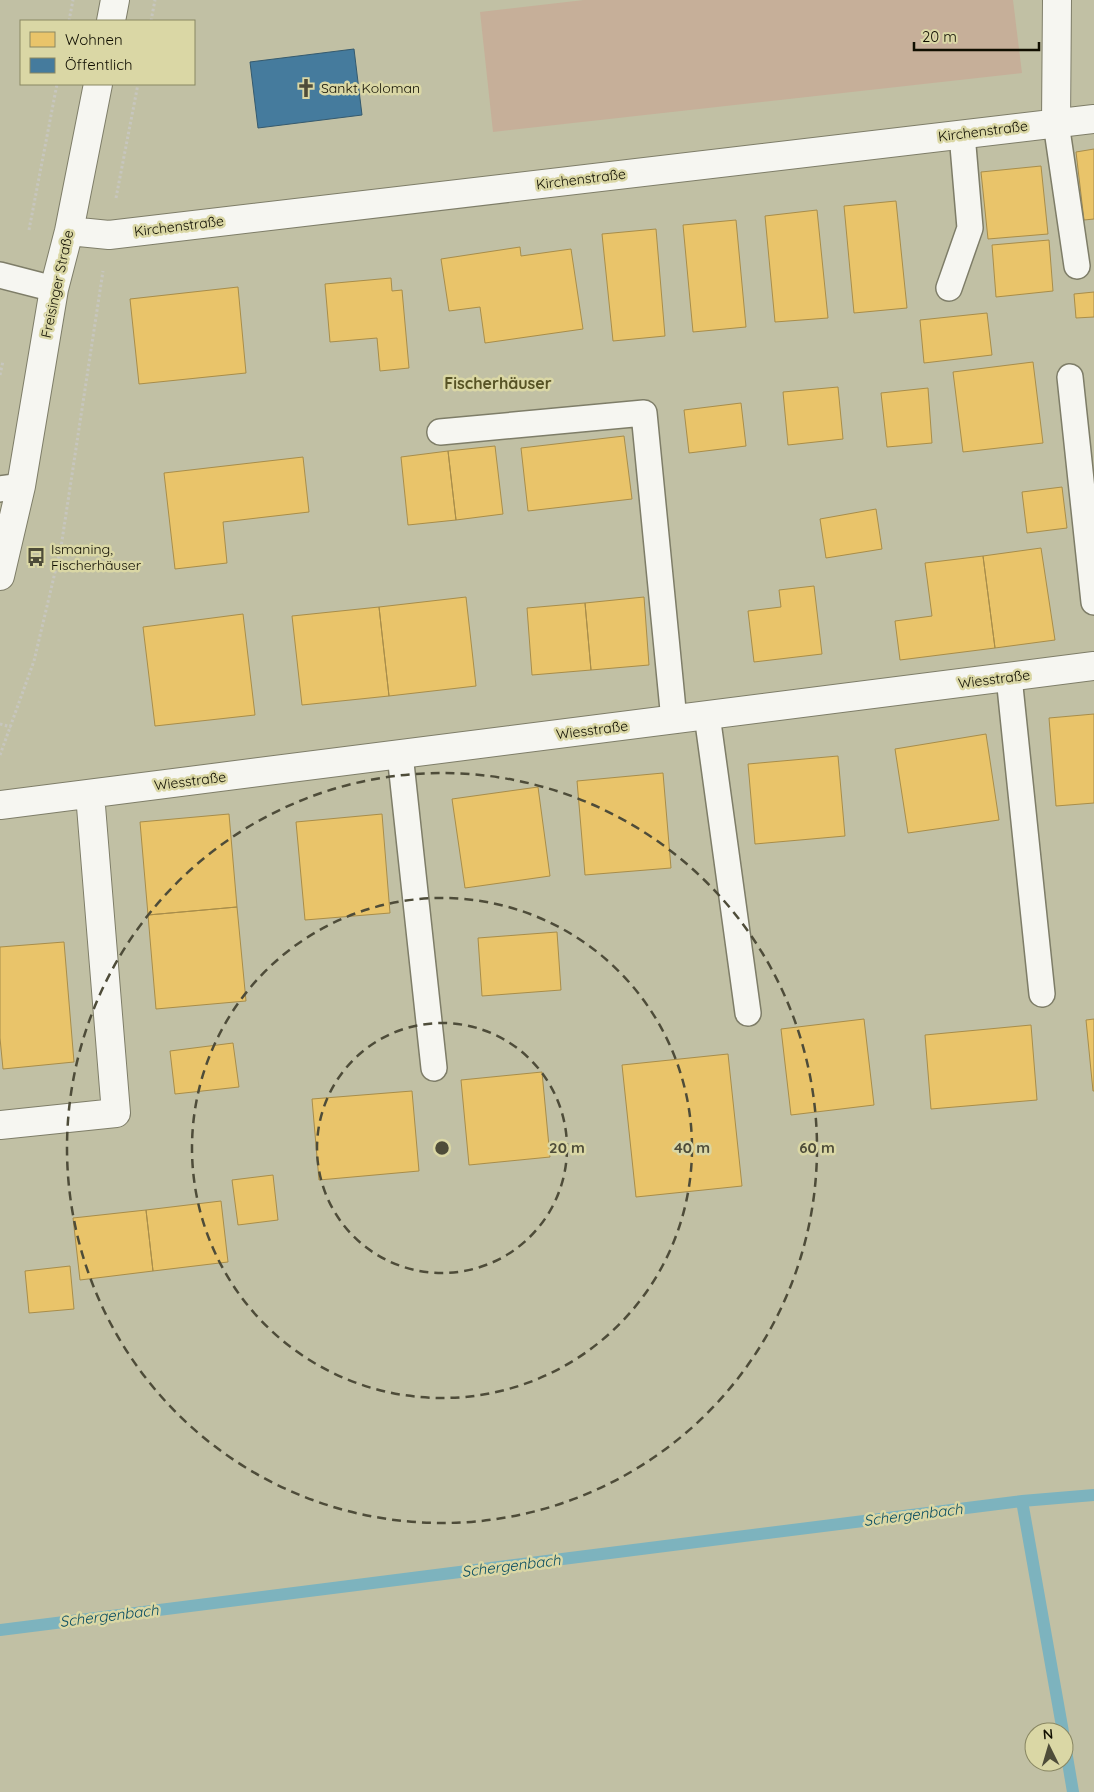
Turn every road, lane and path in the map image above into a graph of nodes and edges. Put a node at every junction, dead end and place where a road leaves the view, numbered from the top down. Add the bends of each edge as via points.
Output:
1 (73, 0) edge
2 (115, 0) edge
3 (155, 0) edge
4 (1057, 0) edge
5 (69, 20) edge
6 (110, 20) edge
7 (151, 20) edge
8 (58, 85) edge
9 (98, 85) edge
10 (138, 85) edge
11 (1094, 119) edge
12 (1056, 123) junction
13 (962, 134) junction
14 (69, 231) junction
15 (109, 235) junction
16 (1077, 266) dead end
17 (9, 278) edge
18 (949, 288) dead end
19 (54, 289) junction
20 (4, 356) dead end
21 (0, 375) edge
22 (1070, 377) dead end
23 (440, 432) dead end
24 (10, 487) edge
25 (0, 576) edge
26 (1094, 602) edge
27 (1094, 666) edge
28 (1009, 677) junction
29 (707, 715) junction
30 (674, 720) junction
31 (0, 724) edge
32 (11, 728) junction
33 (400, 754) junction
34 (0, 755) edge
35 (90, 794) junction
36 (0, 805) edge
37 (1042, 994) dead end
38 (748, 1013) dead end
39 (434, 1068) dead end
40 (0, 1125) edge

1 - 5 path
2 - 6 street
3 - 7 path
4 - 12 street
8 - 17 path
9 - 14 street, Freisinger Straße
10 - 15 path
11 - 12 street, Kirchenstraße
12 - 13 street, Kirchenstraße
12 - 16 lane
13 - 15 street, Kirchenstraße
13 - 18 lane via 970,228
14 - 15 street, Kirchenstraße
14 - 19 street, Freisinger Straße
15 - 32 path via 61,547 34,661
17 - 19 lane
19 - 24 street, Freisinger Straße
20 - 21 path
22 - 26 lane
23 - 30 lane via 644,413
24 - 25 street, Freisinger Straße
27 - 28 street, Wiesstraße
28 - 29 street, Wiesstraße
28 - 37 lane
29 - 30 street, Wiesstraße
29 - 38 lane
30 - 33 street, Wiesstraße
31 - 32 path
32 - 34 path
33 - 35 street, Wiesstraße
33 - 39 lane
35 - 36 street, Wiesstraße
35 - 40 street via 116,1113

